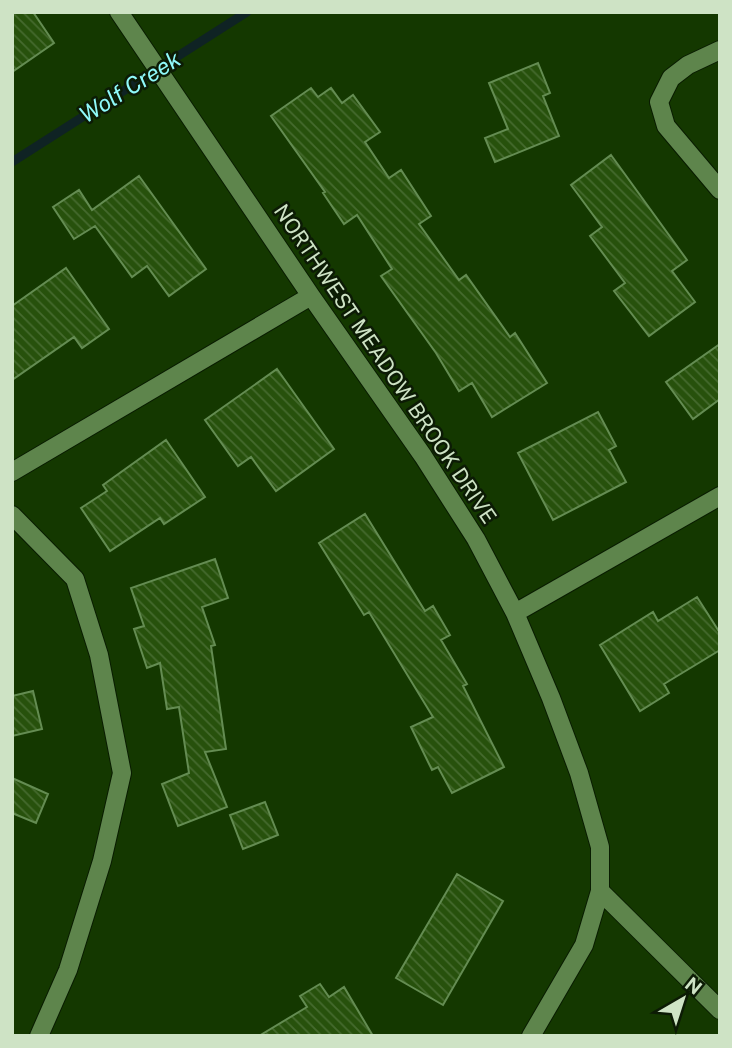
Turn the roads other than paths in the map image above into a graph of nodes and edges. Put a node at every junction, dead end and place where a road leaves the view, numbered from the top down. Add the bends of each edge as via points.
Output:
1 (119, 12) edge
2 (720, 51) edge
3 (720, 190) edge
4 (311, 296) junction
5 (12, 472) edge
6 (720, 496) edge
7 (12, 515) edge
8 (514, 613) junction
9 (600, 891) junction
10 (720, 1010) edge
11 (39, 1036) edge
12 (531, 1036) edge

1 - 4 street, NORTHWEST MEADOW BROOK DRIVE
2 - 3 street via 671,78 659,102 666,126
4 - 5 street
4 - 8 street, NORTHWEST MEADOW BROOK DRIVE via 476,539
6 - 8 street
7 - 11 street via 75,579 99,655 122,773 102,861 68,970
8 - 9 street, NORTHWEST MEADOW BROOK DRIVE via 579,773 600,847
9 - 10 street
9 - 12 street, NORTHWEST MEADOW BROOK DRIVE via 584,945

